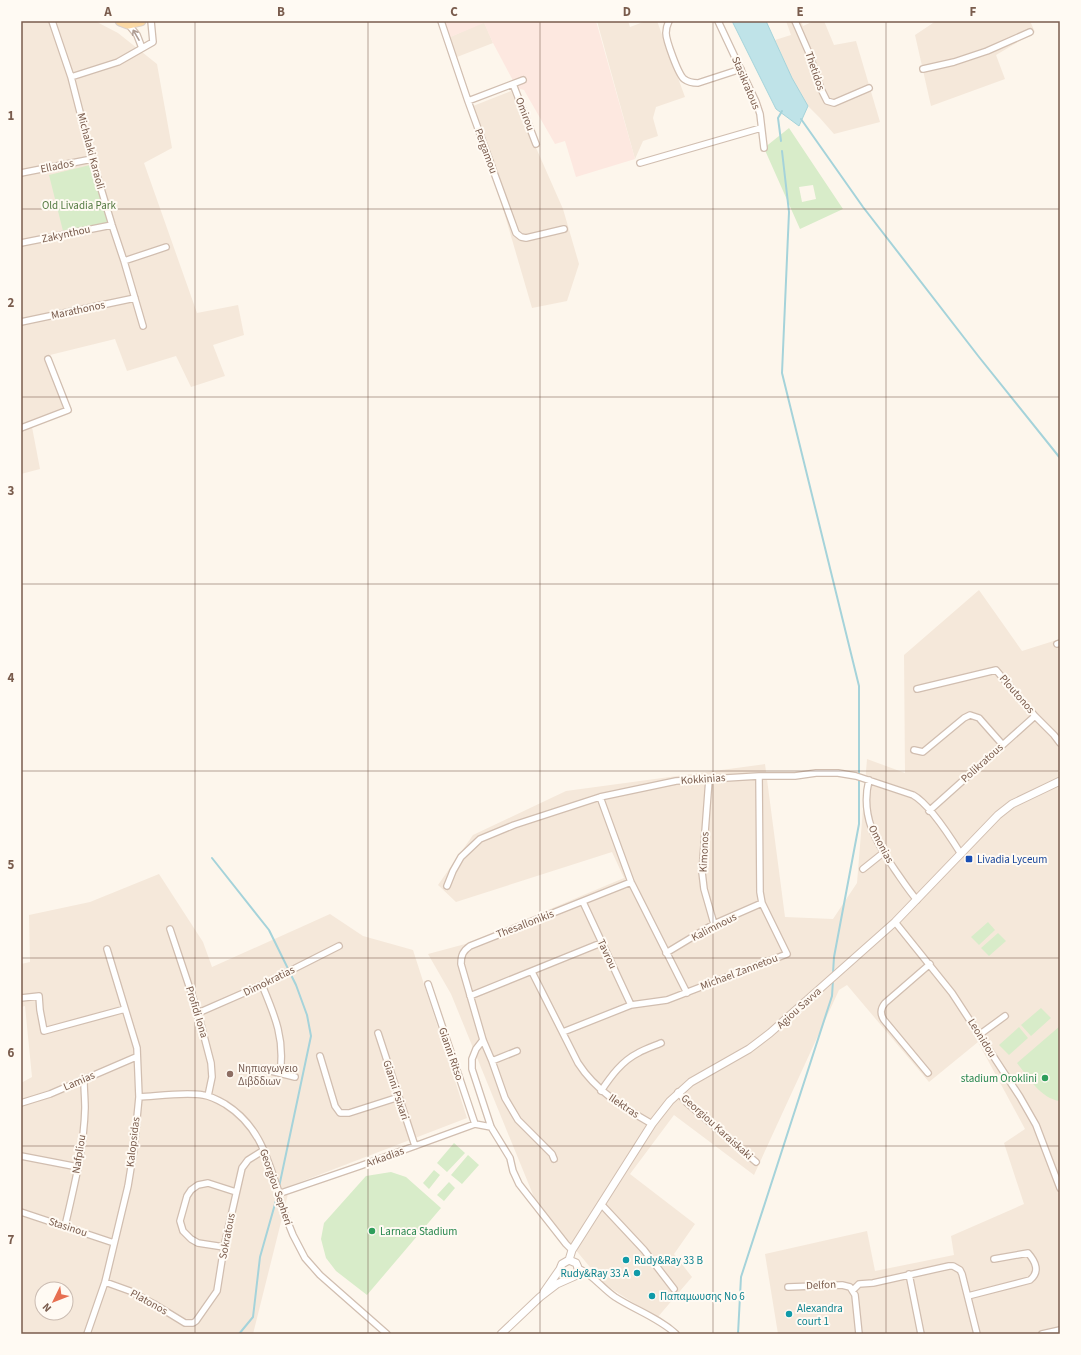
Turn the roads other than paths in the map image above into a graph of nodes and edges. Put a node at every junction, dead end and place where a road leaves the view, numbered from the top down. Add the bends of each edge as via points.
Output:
1 (52, 21) edge
2 (141, 21) edge
3 (151, 21) edge
4 (441, 21) edge
5 (669, 21) edge
6 (718, 21) edge
7 (795, 21) edge
8 (124, 22) edge
9 (1030, 32) dead end
10 (142, 48) junction
11 (741, 69) junction
12 (923, 69) dead end
13 (71, 77) junction
14 (523, 80) dead end
15 (513, 84) junction
16 (869, 88) dead end
17 (468, 101) junction
18 (761, 128) junction
19 (536, 144) dead end
20 (764, 148) dead end
21 (92, 159) junction
22 (640, 163) dead end
23 (21, 173) edge
24 (112, 224) junction
25 (564, 229) dead end
26 (21, 243) edge
27 (166, 247) dead end
28 (124, 261) junction
29 (135, 298) junction
30 (21, 322) edge
31 (143, 326) dead end
32 (48, 359) dead end
33 (21, 428) edge
34 (917, 689) dead end
35 (1035, 716) junction
36 (1060, 731) edge
37 (1054, 735) junction
38 (1060, 743) edge
39 (1002, 744) junction
40 (914, 750) dead end
41 (759, 776) junction
42 (709, 779) junction
43 (868, 780) junction
44 (1060, 782) edge
45 (600, 797) junction
46 (929, 811) junction
47 (883, 853) junction
48 (961, 854) junction
49 (863, 869) dead end
50 (631, 882) junction
51 (447, 886) dead end
52 (917, 900) junction
53 (583, 902) junction
54 (762, 903) junction
55 (895, 922) junction
56 (714, 924) junction
57 (170, 929) dead end
58 (601, 943) junction
59 (340, 946) dead end
60 (107, 949) dead end
61 (666, 953) junction
62 (930, 964) junction
63 (532, 972) junction
64 (428, 984) dead end
65 (262, 985) junction
66 (687, 993) junction
67 (470, 996) junction
68 (21, 998) edge
69 (631, 1005) junction
70 (125, 1008) junction
71 (198, 1013) junction
72 (1005, 1016) dead end
73 (563, 1032) junction
74 (378, 1033) dead end
75 (980, 1035) junction
76 (483, 1040) junction
77 (661, 1043) dead end
78 (517, 1051) dead end
79 (136, 1056) junction
80 (320, 1056) dead end
81 (492, 1061) junction
82 (259, 1068) dead end
83 (280, 1073) junction
84 (928, 1073) dead end
85 (295, 1077) dead end
86 (84, 1080) junction
87 (601, 1091) junction
88 (678, 1092) junction
89 (208, 1096) junction
90 (139, 1097) junction
91 (399, 1097) junction
92 (21, 1103) edge
93 (475, 1124) junction
94 (652, 1124) junction
95 (491, 1127) junction
96 (415, 1146) junction
97 (264, 1150) junction
98 (21, 1156) edge
99 (554, 1159) dead end
100 (756, 1162) dead end
101 (78, 1167) junction
102 (1060, 1188) edge
103 (236, 1192) junction
104 (279, 1195) junction
105 (601, 1204) junction
106 (21, 1212) edge
107 (65, 1226) junction
108 (114, 1243) junction
109 (224, 1248) junction
110 (572, 1250) junction
111 (994, 1259) dead end
112 (569, 1260) junction
113 (578, 1268) junction
114 (560, 1269) junction
115 (909, 1274) junction
116 (570, 1278) junction
117 (105, 1282) junction
118 (788, 1287) dead end
119 (674, 1289) dead end
120 (853, 1290) junction
121 (968, 1296) junction
122 (540, 1297) junction
123 (191, 1324) joint
124 (1060, 1330) edge
125 (87, 1334) edge
126 (387, 1334) edge
127 (502, 1334) edge
128 (676, 1334) edge
129 (859, 1334) edge
130 (921, 1334) edge
131 (977, 1334) edge
132 (1042, 1334) edge

1 - 13 street, Michalaki Karaoli
2 - 8 main road
3 - 10 street via 153,42
4 - 17 street, Pergamou
5 - 11 street via 666,37 678,71 686,80 698,83
6 - 11 street, Stasikratous
7 - 16 street, Thetidos via 827,102 834,103
10 -> 8 street via 137,35
9 - 12 street via 987,51
10 - 13 street via 118,62
11 - 18 street, Stasikratous via 758,108
13 - 21 street, Michalaki Karaoli
14 - 15 street, Omirou
15 - 17 street, Omirou
15 - 19 street, Omirou
17 - 25 street, Pergamou via 517,234 526,238
18 - 20 street, Stasikratous
18 - 22 street
21 - 23 street, Ellados
21 - 24 street, Michalaki Karaoli
24 - 26 street, Zakynthou
24 - 28 street, Michalaki Karaoli
27 - 28 street
28 - 29 street, Michalaki Karaoli
29 - 30 street, Marathonos
29 - 31 street, Michalaki Karaoli
32 - 33 street via 68,410
34 - 35 street, Ploutonos via 996,670
35 - 37 street, Ploutonos
35 - 39 street, Polikratous
36 - 37 street
37 - 38 street, Ploutonos
39 - 40 street via 979,718 970,715 923,752
39 - 46 street, Polikratous
41 - 42 street, Kokkinias
41 - 43 street, Kokkinias via 838,772
41 - 54 street, Michael Zannetou via 759,887
42 - 45 street, Kokkinias via 676,781
42 - 56 street, Kimonos via 702,872
43 - 46 street, Kokkinias via 913,795
43 - 47 street, Omonias via 867,811 870,825
44 - 48 street, Agiou Savva via 1012,804
45 - 50 street
45 - 51 street, Kokkinias via 480,839 461,857
46 - 48 street, Kokkinias
47 - 49 street
47 - 52 street, Omonias
48 - 52 street, Agiou Savva
50 - 53 street, Thesallonikis
50 - 61 street
52 - 55 street, Agiou Savva
53 - 58 street, Tavrou
53 - 67 street, Thesallonikis via 464,950 461,964
54 - 56 street, Kalimnous
54 - 66 street, Michael Zannetou via 787,954
55 - 62 street, Leonidou
55 - 88 street, Agiou Savva via 760,1042
56 - 61 street, Kalimnous
57 - 71 street, Profidi Iona
58 - 63 street
58 - 69 street, Tavrou
59 - 65 street, Dimokratias
60 - 70 street, Kalopsidas
61 - 66 street
62 - 75 street, Leonidou
62 - 84 street via 885,1003 881,1012 884,1020
63 - 67 street
63 - 73 street
64 - 93 street, Gianni Ritso
65 - 71 street, Dimokratias
65 - 83 street via 280,1035
66 - 69 street, Michael Zannetou via 667,1000
67 - 76 street
68 - 70 street via 39,996 44,1031
69 - 73 street, Michael Zannetou
70 - 79 street, Kalopsidas
71 - 89 street, Profidi Iona via 212,1068
72 - 75 street
73 - 87 street via 586,1076
74 - 91 street, Gianni Psixari
75 - 102 street, Leonidou via 1036,1125
76 - 81 street
76 - 95 street via 472,1059 472,1069
77 - 87 street, Ilektras via 628,1060
78 - 81 street
79 - 86 street, Lamias
79 - 90 street, Kalopsidas
80 - 91 street via 335,1106 342,1114 349,1114
81 - 99 street via 505,1098 518,1120
82 - 83 street
83 - 85 street
86 - 92 street, Lamias
86 - 101 street, Nafpliou via 84,1127
87 - 94 street, Ilektras
88 - 94 street, Agiou Savva
88 - 100 street, Georgiou Karaiskaki via 687,1103
89 - 90 street, Georgiou Sepheri via 191,1094
89 - 97 street, Georgiou Sepheri via 241,1116 258,1137
90 - 108 street, Kalopsidas via 128,1186
91 - 96 street, Gianni Psixari
93 - 95 street
93 - 96 street, Arkadias
94 - 105 street, Agiou Savva
95 - 110 street via 510,1158 519,1184
96 - 104 street, Arkadias
97 - 103 street, Sokratous via 245,1162
97 - 104 street, Georgiou Sepheri, bridge
98 - 101 street
101 - 107 street, Nafpliou
103 - 109 street, Sokratous
103 - 109 street via 208,1183 198,1185 187,1196 180,1221 183,1231 190,1239
104 - 126 street, Georgiou Sepheri via 285,1216 305,1258 320,1275
105 - 110 street, Agiou Savva
105 - 119 street via 644,1250
106 - 107 street, Stasinou
107 - 108 street, Stasinou
108 - 117 street, Kalopsidas
109 - 123 street, Sokratous via 216,1294 198,1320
110 - 112 street, Agiou Savva
111 - 121 street via 1028,1253 1034,1261 1035,1276 1030,1280
112 - 113 street via 574,1261
112 - 114 street via 562,1264
113 - 116 street via 577,1274
113 - 128 street via 592,1276 614,1296
114 - 116 street via 564,1276
114 - 122 street
115 - 120 street via 860,1284
115 - 121 street via 953,1266 962,1274
115 - 130 street
116 - 122 street
117 - 123 street, Platonos via 130,1291
117 - 125 street, Kalopsidas
118 - 120 street, Delfon via 842,1284
120 - 129 street via 856,1297
121 - 131 street
122 - 127 street
124 - 132 street

